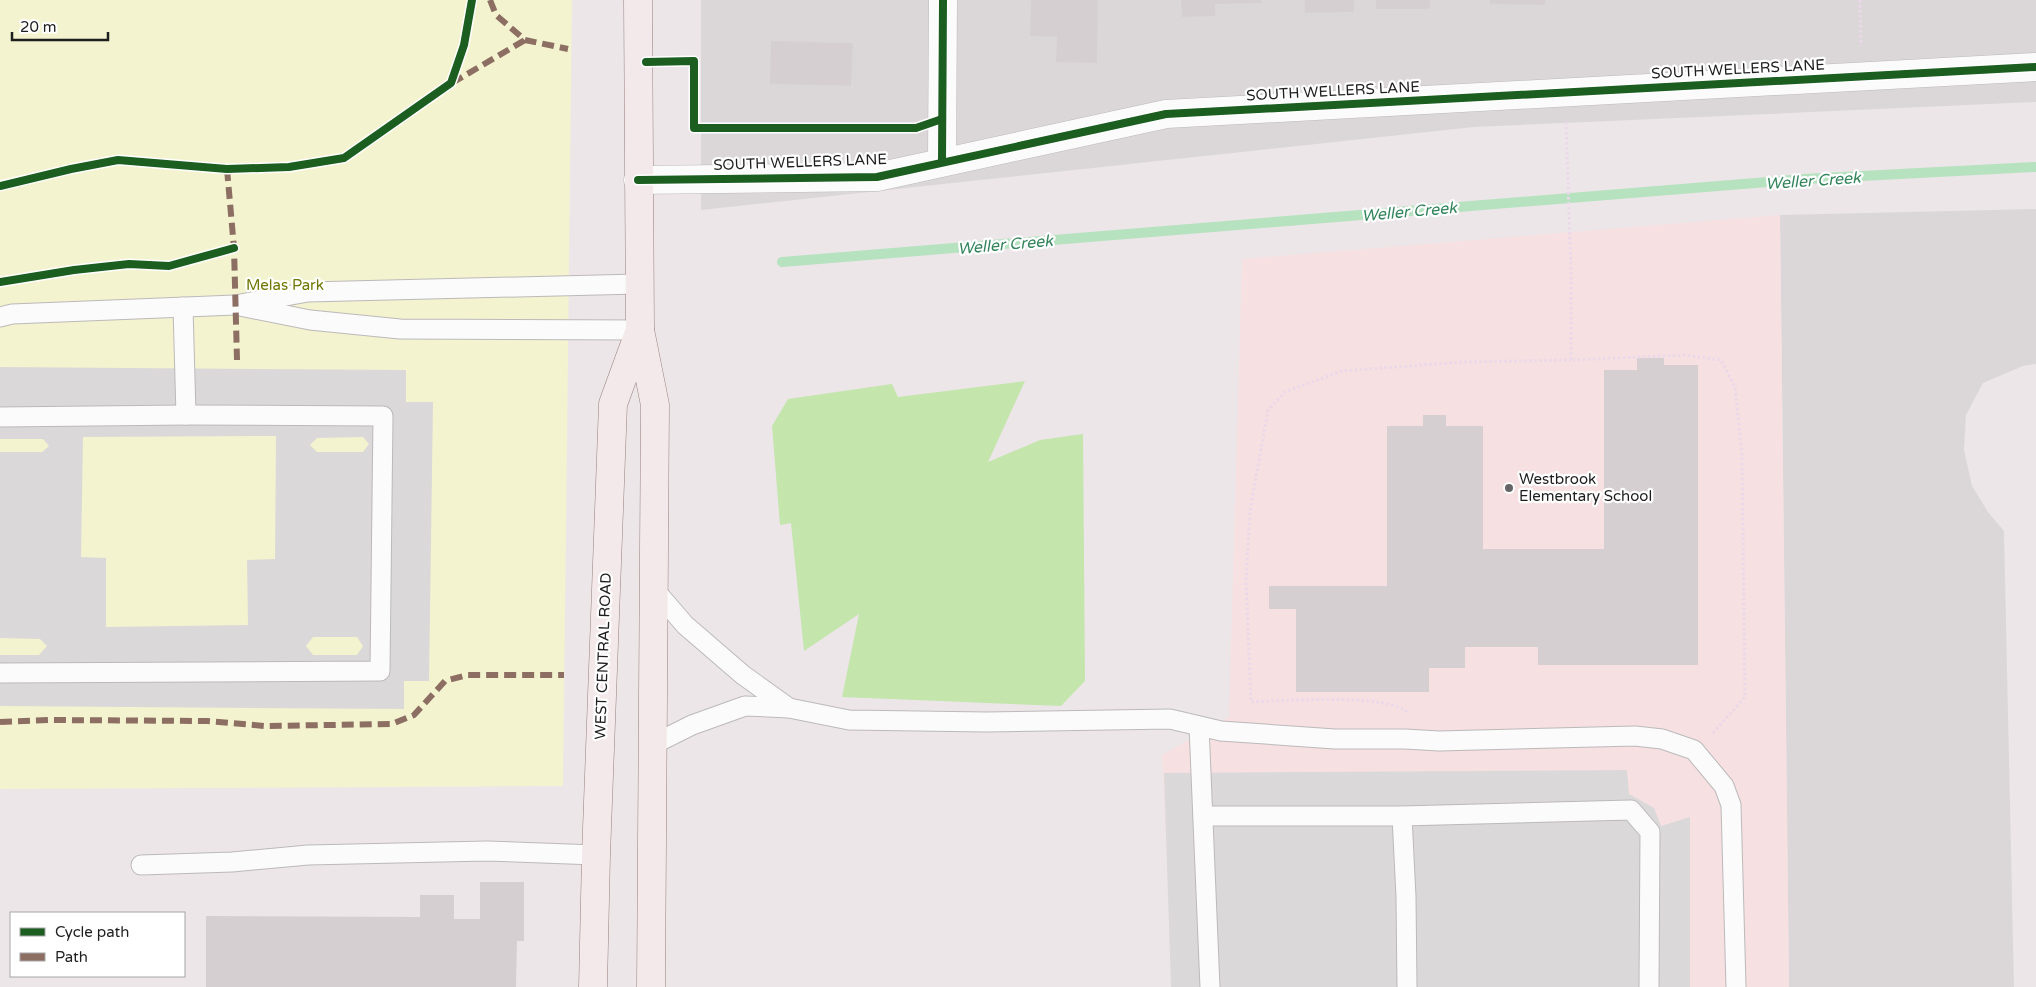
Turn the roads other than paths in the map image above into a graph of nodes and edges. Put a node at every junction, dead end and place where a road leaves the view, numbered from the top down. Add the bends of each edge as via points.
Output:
1 (638, 0) edge
2 (943, 0) edge
3 (2036, 67) edge
4 (942, 162) junction
5 (638, 180) junction
6 (638, 284) junction
7 (235, 305) junction
8 (183, 306) junction
9 (0, 317) edge
10 (640, 330) junction
11 (186, 415) junction
12 (0, 417) edge
13 (654, 589) junction
14 (0, 674) edge
15 (789, 708) junction
16 (1199, 726) junction
17 (652, 745) junction
18 (1203, 816) junction
19 (1402, 816) junction
20 (596, 855) junction
21 (142, 866) dead end
22 (593, 987) edge
23 (651, 987) edge
24 (1210, 987) edge
25 (1407, 987) edge
26 (1649, 987) edge
27 (1736, 987) edge

1 - 5 main road, WEST CENTRAL ROAD
2 - 4 street
3 - 4 street, SOUTH WELLERS LANE via 1166,114
4 - 5 street, SOUTH WELLERS LANE via 877,176
5 - 6 main road, WEST CENTRAL ROAD
6 - 7 lane via 308,292
6 - 10 main road, WEST CENTRAL ROAD
7 - 8 lane
7 - 10 lane via 310,320 400,329
8 - 9 lane
8 - 11 lane
10 - 13 main road, WEST CENTRAL ROAD via 655,405
10 - 20 main road, WEST CENTRAL ROAD via 613,404
11 - 12 lane
11 - 14 lane via 383,416 380,670
13 - 15 lane via 685,625 743,675
13 - 17 main road, WEST CENTRAL ROAD
15 - 16 lane via 849,720 1170,719
15 - 17 lane via 745,706 692,725
16 - 18 lane
16 - 27 lane via 1221,731 1335,739 1439,741 1635,736 1662,739 1694,750 1724,786 1731,805
17 - 23 main road, WEST CENTRAL ROAD
18 - 19 lane
18 - 24 lane
19 - 25 lane
19 - 26 lane via 1631,810 1650,832
20 - 21 lane via 487,851 308,855
20 - 22 main road, WEST CENTRAL ROAD

